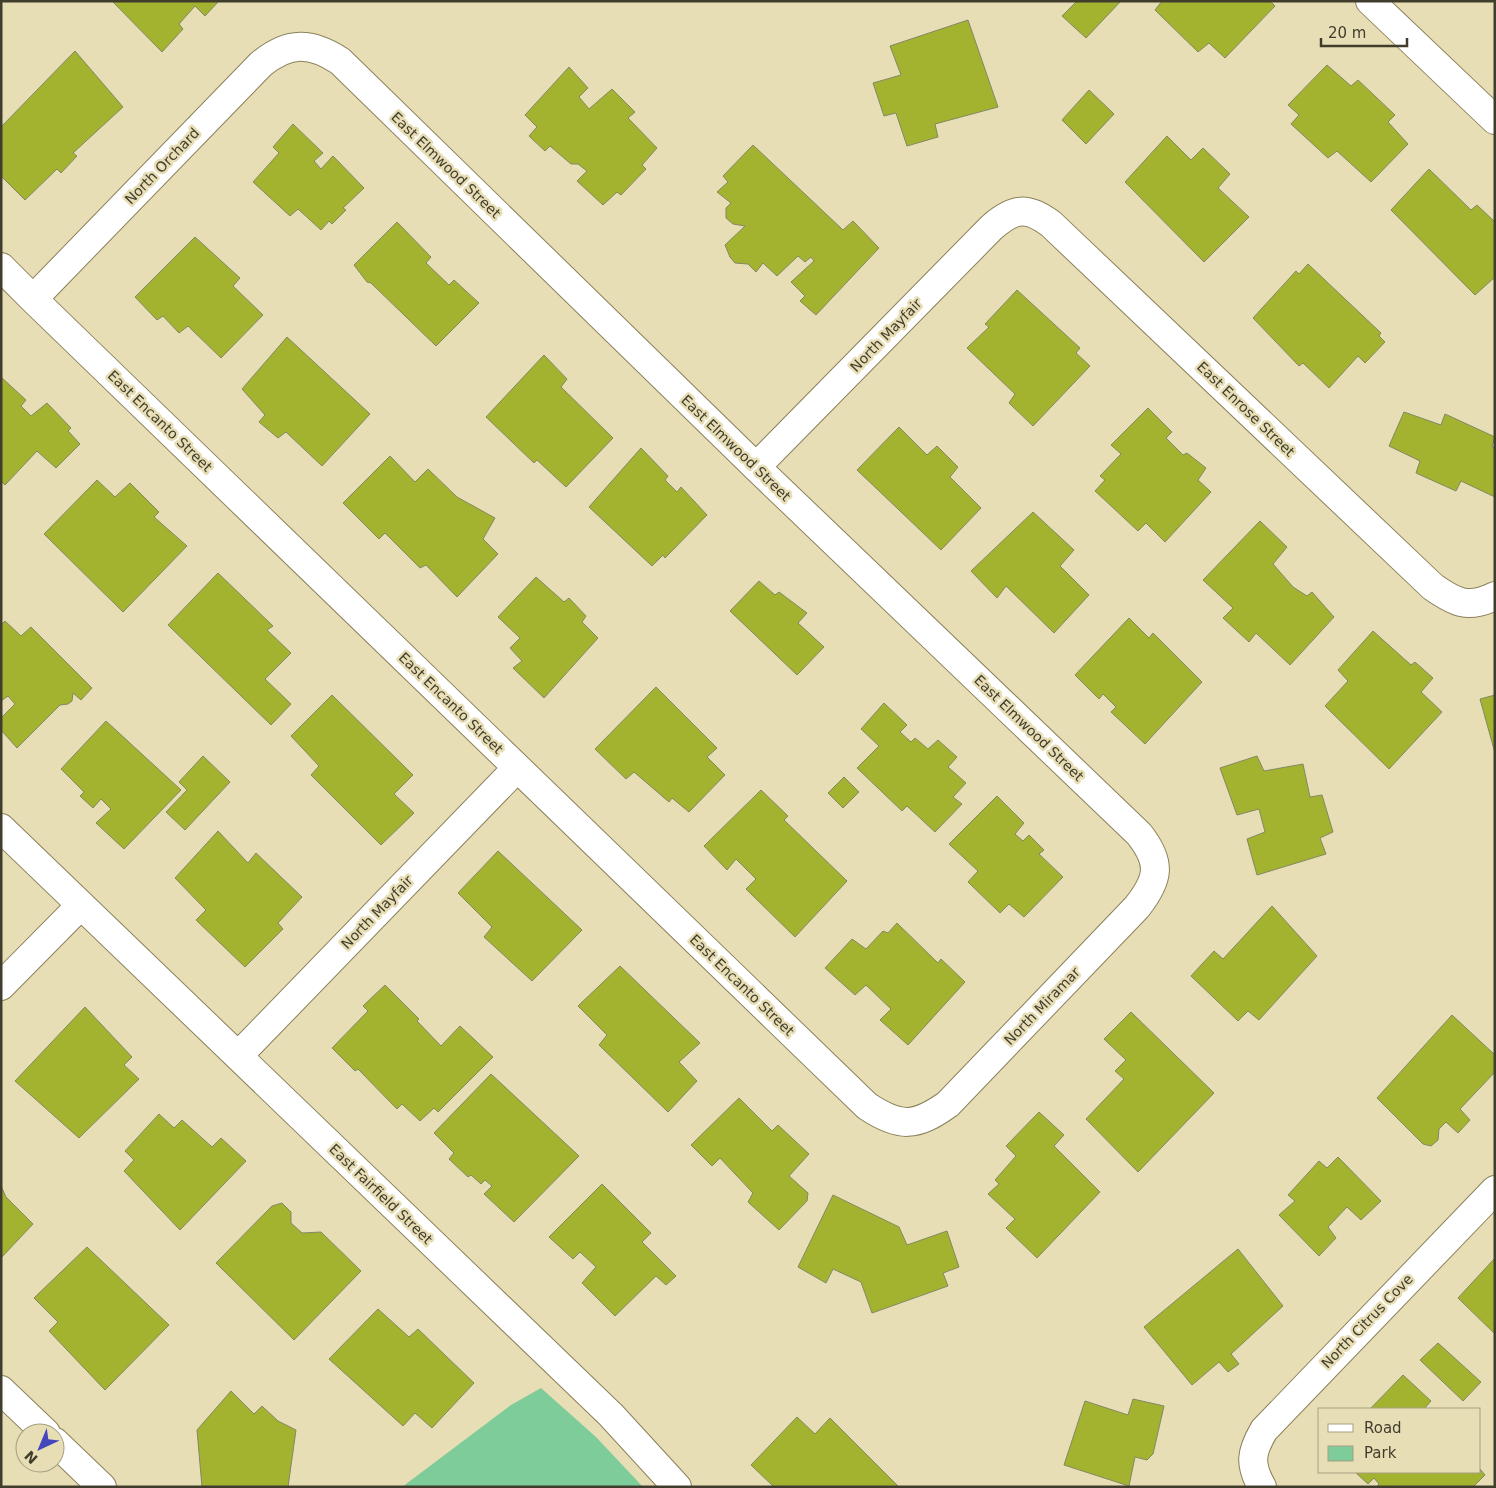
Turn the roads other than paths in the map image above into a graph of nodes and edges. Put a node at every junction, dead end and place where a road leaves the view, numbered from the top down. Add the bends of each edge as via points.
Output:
1 (1370, 1) edge
2 (298, 46) joint
3 (1495, 120) edge
4 (1021, 211) joint
5 (1, 267) edge
6 (33, 299) junction
7 (756, 468) junction
8 (1484, 600) edge
9 (517, 768) junction
10 (1, 828) edge
11 (1156, 870) joint
12 (81, 905) junction
13 (1, 986) edge
14 (238, 1056) junction
15 (910, 1123) joint
16 (1495, 1190) edge
17 (1, 1390) edge
18 (36, 1423) edge
19 (65, 1452) edge
20 (102, 1487) edge
21 (677, 1487) edge
22 (1262, 1487) edge

1 - 3 street
2 - 6 street, North Orchard via 273,55 262,64
2 - 7 street, East Elmwood Street via 313,48 340,62
4 - 7 street, North Mayfair via 1011,213 992,227
4 - 8 street, East Enrose Street via 1042,217 1051,224 1433,587 1446,596
5 - 6 street, East Encanto Street
6 - 9 street, East Encanto Street
7 - 11 street, East Elmwood Street via 1139,834 1151,852
9 - 14 street, North Mayfair
9 - 15 street, East Encanto Street via 867,1106 882,1116
10 - 12 street, East Fairfield Street
11 - 15 street, North Miramar via 1153,883 1137,907 948,1104 923,1120
12 - 13 street
12 - 14 street, East Fairfield Street
14 - 21 street, East Fairfield Street via 611,1415
16 - 22 street, North Citrus Cove via 1275,1417 1256,1445 1252,1461
17 - 18 street
19 - 20 street

